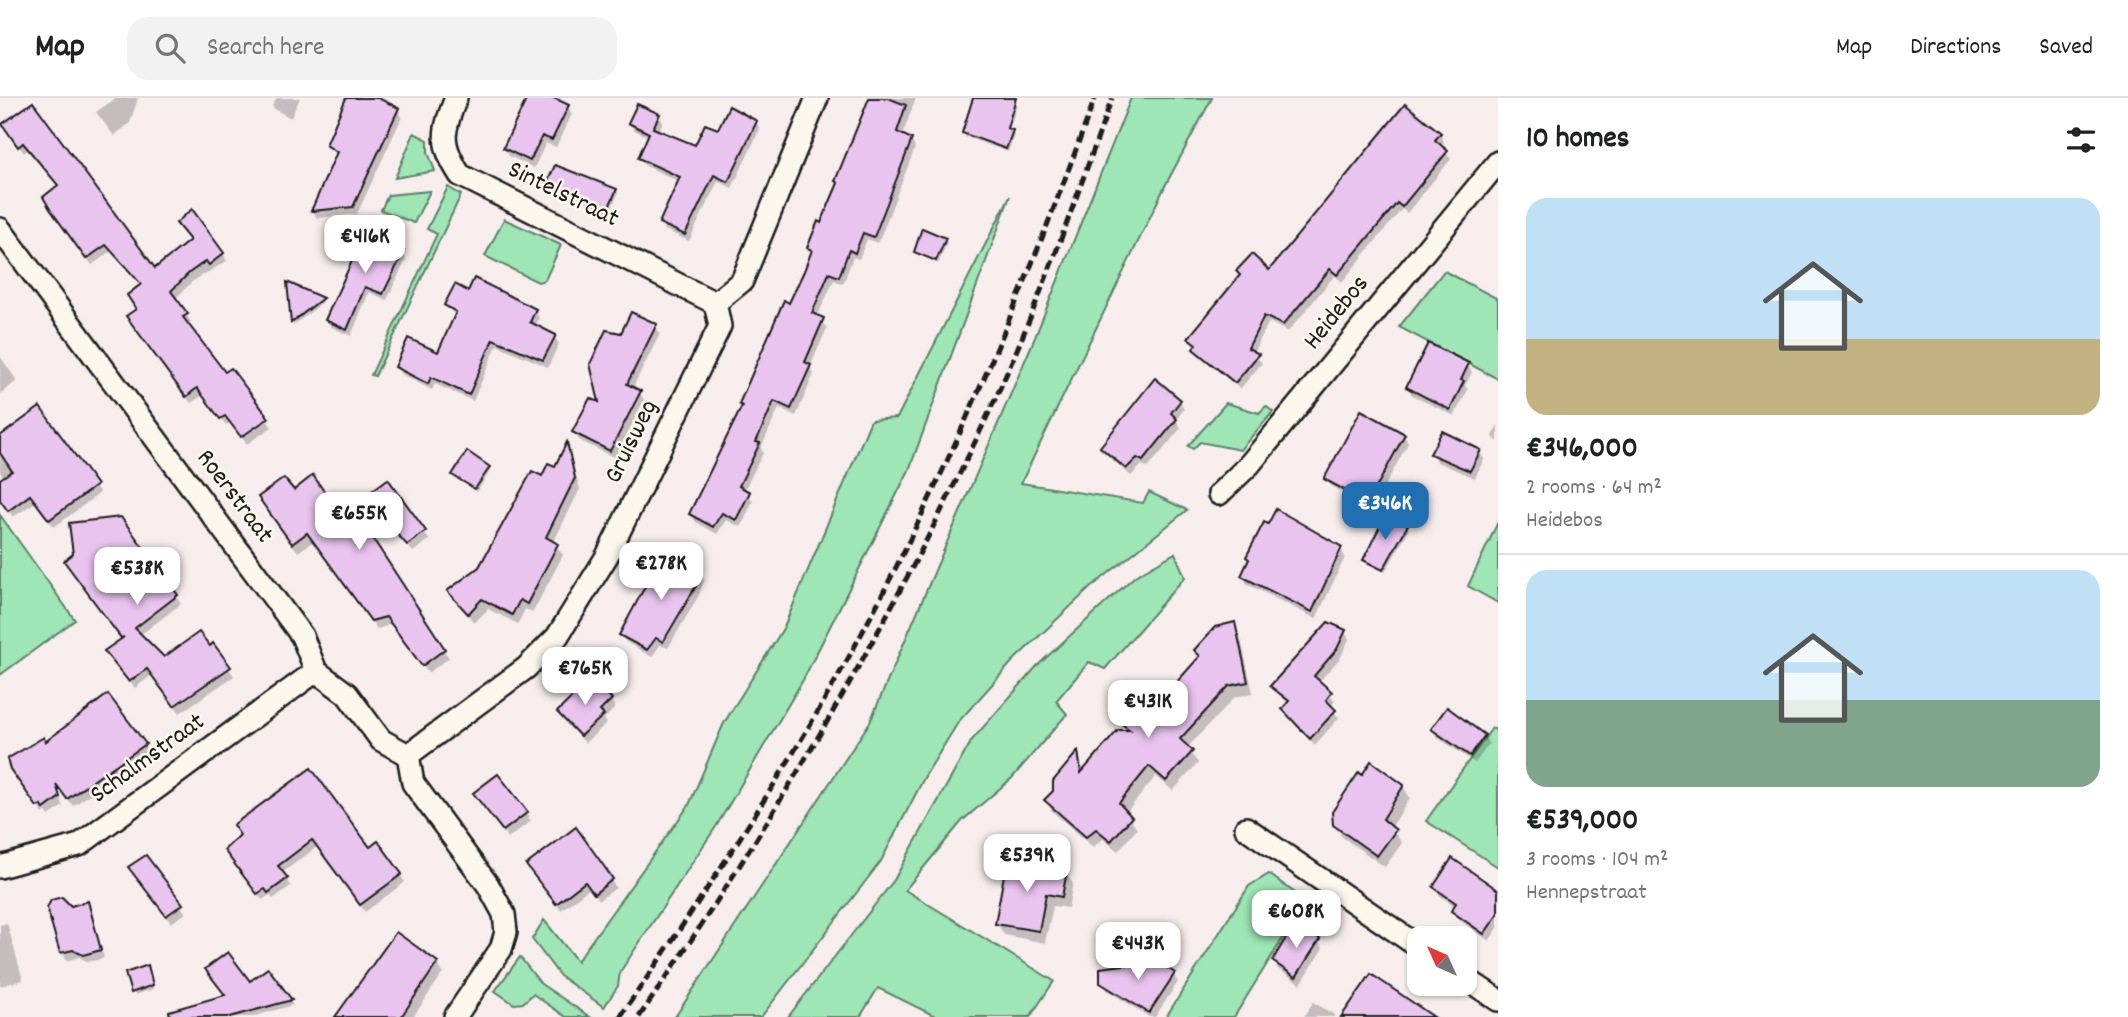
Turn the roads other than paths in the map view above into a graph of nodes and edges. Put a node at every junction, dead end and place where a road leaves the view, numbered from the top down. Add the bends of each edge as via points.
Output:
1 (456, 98) edge
2 (817, 98) edge
3 (1497, 164) edge
4 (0, 229) edge
5 (715, 303) junction
6 (1219, 494) dead end
7 (316, 671) junction
8 (408, 755) junction
9 (1246, 828) dead end
10 (0, 867) edge
11 (1407, 939) edge
12 (1477, 987) edge
13 (1498, 1002) edge
14 (455, 1017) edge
15 (1489, 1017) edge

1 - 5 street, Sintelstraat via 446,121 445,151 460,175
2 - 5 street via 742,281
3 - 6 street, Heidebos via 1249,465
4 - 7 street, Roerstraat via 302,636
5 - 8 street, Gruisweg via 720,326 607,556 557,637 526,668
7 - 8 street via 347,694 381,740
7 - 10 street, Schalmstraat via 79,845
8 - 14 street via 413,783 498,899 506,932 492,964
9 - 11 street
12 - 13 street
13 - 15 street

